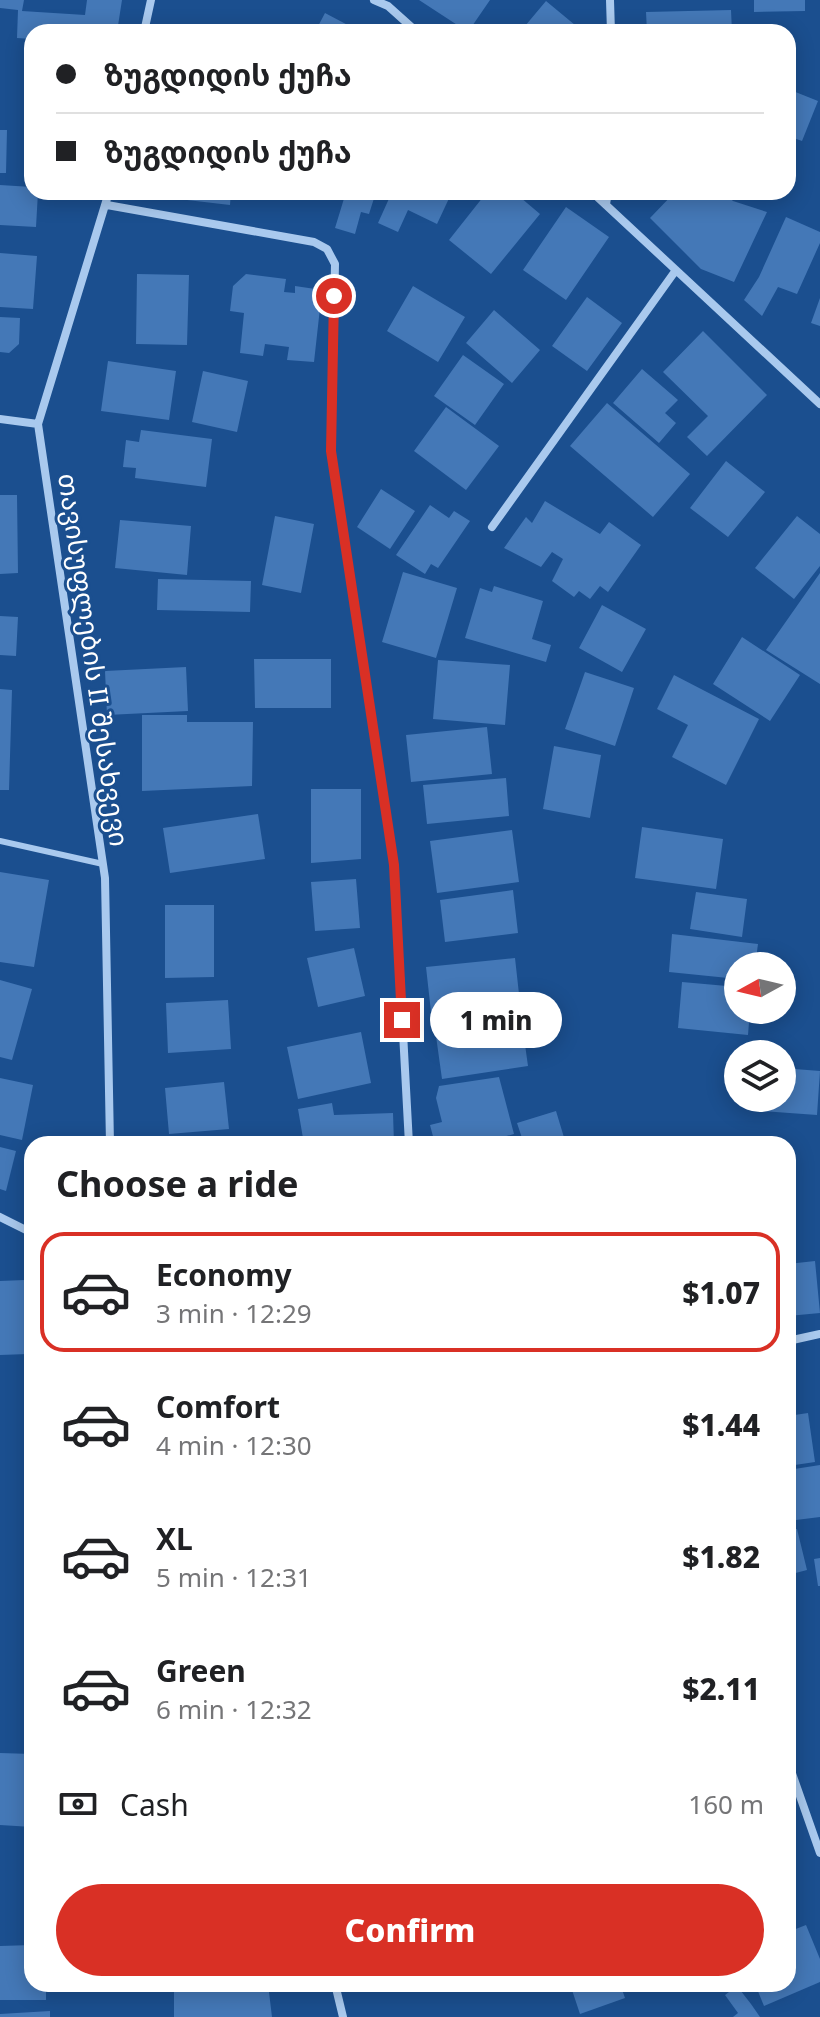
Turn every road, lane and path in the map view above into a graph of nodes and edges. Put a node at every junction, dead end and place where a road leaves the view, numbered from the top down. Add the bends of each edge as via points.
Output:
1 (151, 0) edge
2 (374, 0) edge
3 (610, 0) edge
4 (146, 24) edge
5 (408, 24) edge
6 (611, 24) edge
7 (108, 200) edge
8 (601, 200) edge
9 (607, 200) edge
10 (606, 204) junction
11 (107, 205) junction
12 (676, 270) junction
13 (820, 404) edge
14 (0, 419) edge
15 (38, 424) junction
16 (492, 527) dead end
17 (0, 841) edge
18 (103, 864) junction
19 (110, 1136) edge
20 (409, 1136) edge
21 (0, 1217) edge
22 (24, 1229) edge
23 (820, 1334) edge
24 (796, 1339) edge
25 (796, 1800) edge
26 (820, 1853) edge
27 (337, 1992) edge
28 (343, 2017) edge

1 - 4 street
2 - 5 street
3 - 6 street
7 - 11 street, თავისუფლების II შესახვევი
8 - 10 street
9 - 10 street
10 - 12 street
11 - 15 street, თავისუფლების II შესახვევი
11 - 20 street via 314,242 327,249 335,264 331,451 394,865
12 - 13 street
12 - 16 street
14 - 15 street
15 - 18 street, თავისუფლების II შესახვევი
17 - 18 lane
18 - 19 street, თავისუფლების II შესახვევი
21 - 22 street
23 - 24 street
25 - 26 street
27 - 28 street

